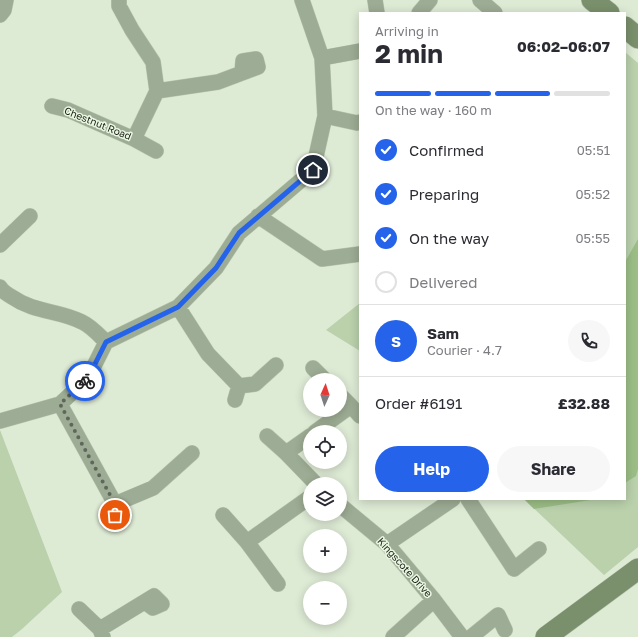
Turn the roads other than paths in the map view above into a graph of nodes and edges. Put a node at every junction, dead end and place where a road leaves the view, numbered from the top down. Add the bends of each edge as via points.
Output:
1 (6, 0) edge
2 (119, 0) edge
3 (302, 0) edge
4 (374, 0) edge
5 (430, 0) edge
6 (480, 0) edge
7 (592, 0) edge
8 (377, 12) edge
9 (420, 12) edge
10 (494, 12) edge
11 (608, 12) edge
12 (0, 15) edge
13 (626, 28) edge
14 (638, 38) edge
15 (359, 51) edge
16 (322, 58) junction
17 (258, 67) dead end
18 (157, 91) junction
19 (52, 106) dead end
20 (325, 116) junction
21 (359, 122) edge
22 (134, 139) junction
23 (156, 151) dead end
24 (30, 216) dead end
25 (258, 216) junction
26 (0, 245) edge
27 (359, 254) edge
28 (0, 287) edge
29 (178, 307) junction
30 (106, 342) junction
31 (276, 365) dead end
32 (313, 368) dead end
33 (318, 373) edge
34 (60, 404) junction
35 (350, 406) edge
36 (0, 421) edge
37 (324, 425) edge
38 (267, 436) dead end
39 (303, 441) edge
40 (192, 453) dead end
41 (286, 453) junction
42 (309, 477) edge
43 (452, 500) edge
44 (469, 500) edge
45 (303, 502) edge
46 (347, 511) edge
47 (223, 515) dead end
48 (247, 542) junction
49 (387, 544) junction
50 (539, 549) dead end
51 (638, 569) edge
52 (278, 584) dead end
53 (434, 600) junction
54 (162, 604) dead end
55 (80, 608) dead end
56 (506, 630) dead end
57 (101, 633) edge
58 (393, 637) edge
59 (462, 637) edge
60 (472, 637) edge
61 (546, 637) edge

1 - 12 street
2 - 18 street via 119,6 132,30 153,62
3 - 16 street
4 - 8 street
5 - 9 street
6 - 10 street
7 - 11 street
13 - 14 street
15 - 16 street
16 - 20 street
17 - 18 street via 218,82
18 - 22 street, Chestnut Road
19 - 22 street, Chestnut Road via 68,110
20 - 21 street
20 - 25 street via 313,170
22 - 23 street
24 - 26 street
25 - 27 street via 323,261
25 - 29 street via 239,233 216,268
28 - 30 street via 20,303 44,311 65,314 84,322
29 - 30 street
29 - 31 street via 237,393 255,384
30 - 34 street via 88,378
32 - 33 street
34 - 36 street
34 - 40 street via 115,510 153,488
35 - 37 street
38 - 41 street
39 - 41 street
41 - 42 street
43 - 49 street
44 - 50 street via 514,569
45 - 48 street
46 - 49 street, Kingscote Drive
47 - 48 street
48 - 52 street
49 - 53 street, Kingscote Drive
51 - 61 street
53 - 58 street
53 - 59 street, Kingscote Drive
54 - 57 street via 154,596
55 - 57 street
56 - 60 street via 498,615

